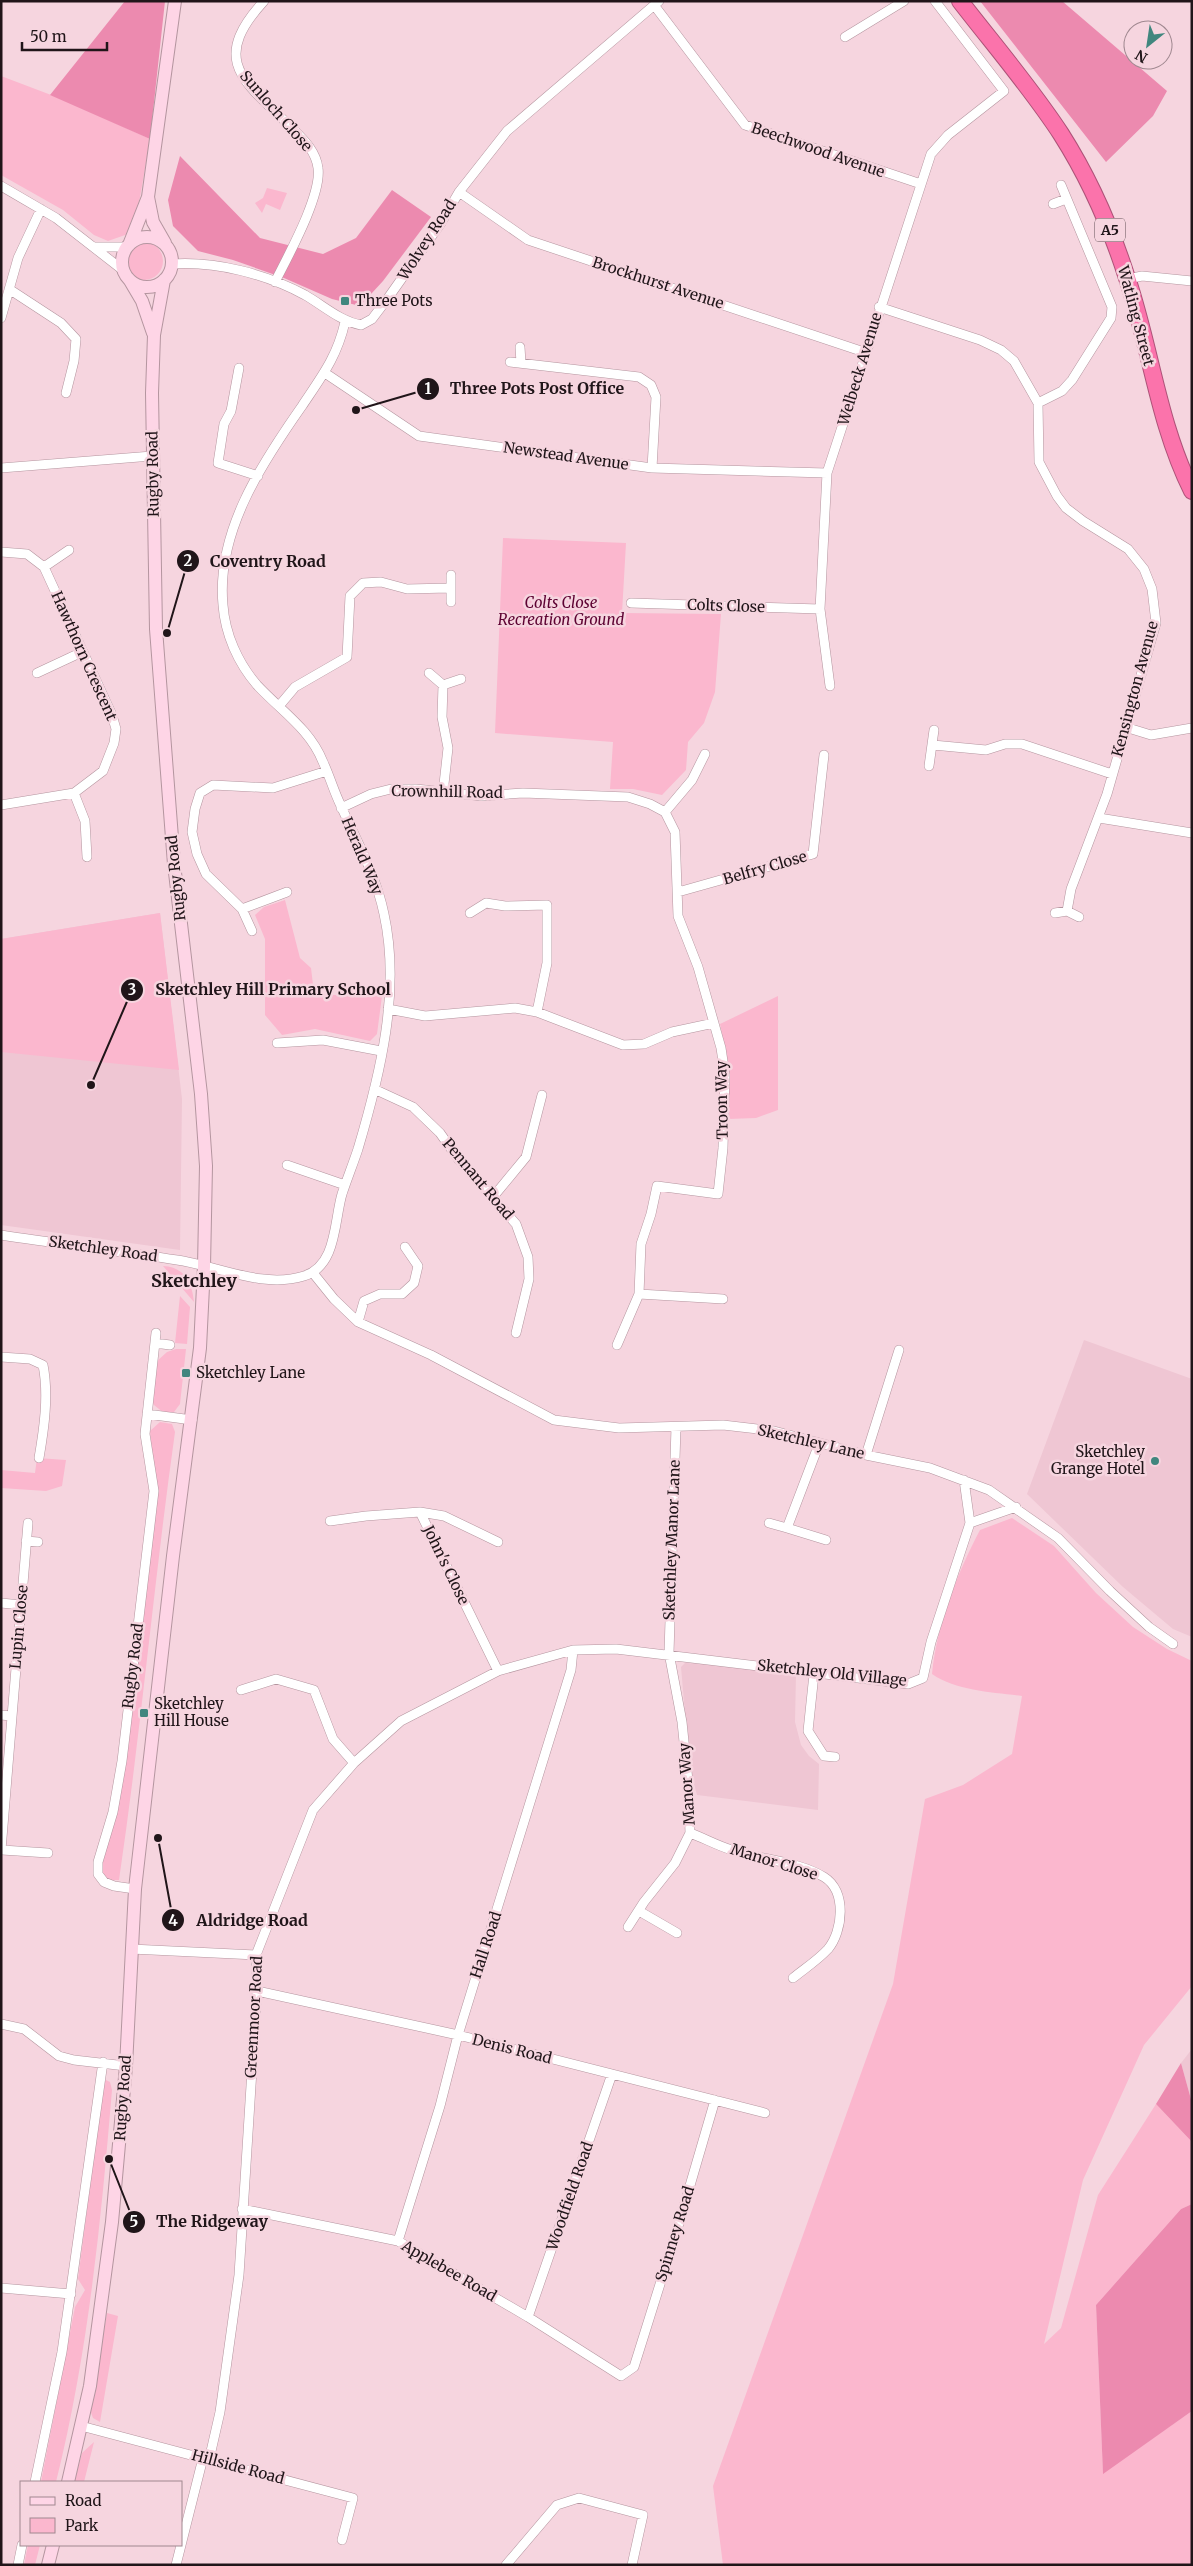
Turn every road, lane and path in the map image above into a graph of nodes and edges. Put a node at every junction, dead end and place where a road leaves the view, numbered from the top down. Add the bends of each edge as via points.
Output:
1 (175, 1) edge
2 (264, 1) edge
3 (904, 1) edge
4 (935, 1) edge
5 (960, 1) edge
6 (656, 3) edge
7 (845, 36) dead end
8 (921, 184) junction
9 (1061, 185) dead end
10 (1, 186) edge
11 (459, 192) junction
12 (148, 197) junction
13 (1066, 199) junction
14 (1053, 204) dead end
15 (41, 209) junction
16 (166, 245) junction
17 (128, 246) junction
18 (94, 247) junction
19 (172, 264) junction
20 (127, 275) junction
21 (1128, 278) junction
22 (164, 280) junction
23 (1192, 280) edge
24 (275, 282) junction
25 (9, 289) junction
26 (880, 307) junction
27 (1, 318) edge
28 (345, 322) junction
29 (154, 336) junction
30 (520, 347) dead end
31 (867, 353) junction
32 (510, 362) dead end
33 (521, 363) junction
34 (239, 368) dead end
35 (325, 373) junction
36 (66, 393) dead end
37 (1038, 403) junction
38 (152, 456) junction
39 (1, 468) edge
40 (652, 468) junction
41 (827, 474) junction
42 (258, 476) junction
43 (1192, 491) edge
44 (69, 550) dead end
45 (1, 552) edge
46 (44, 567) junction
47 (451, 575) dead end
48 (449, 588) junction
49 (451, 602) dead end
50 (631, 603) dead end
51 (820, 609) junction
52 (82, 652) junction
53 (36, 673) dead end
54 (429, 673) dead end
55 (461, 679) dead end
56 (443, 684) junction
57 (830, 686) dead end
58 (279, 706) junction
59 (1125, 727) junction
60 (1192, 728) edge
61 (934, 730) dead end
62 (933, 745) junction
63 (705, 754) dead end
64 (824, 755) dead end
65 (929, 766) dead end
66 (327, 771) junction
67 (1112, 774) junction
68 (74, 793) junction
69 (443, 793) junction
70 (1, 805) edge
71 (341, 808) junction
72 (665, 812) junction
73 (1099, 818) junction
74 (1192, 833) edge
75 (87, 857) dead end
76 (287, 892) dead end
77 (678, 892) junction
78 (242, 909) junction
79 (1067, 911) junction
80 (470, 913) dead end
81 (1055, 913) dead end
82 (1079, 917) dead end
83 (252, 931) dead end
84 (388, 1009) junction
85 (537, 1012) junction
86 (714, 1023) junction
87 (277, 1043) dead end
88 (382, 1051) junction
89 (374, 1089) junction
90 (542, 1095) dead end
91 (287, 1165) dead end
92 (345, 1185) junction
93 (493, 1197) junction
94 (1, 1235) edge
95 (405, 1247) dead end
96 (204, 1266) junction
97 (313, 1273) junction
98 (638, 1294) junction
99 (723, 1299) dead end
100 (358, 1322) junction
101 (516, 1332) dead end
102 (156, 1333) dead end
103 (155, 1343) junction
104 (170, 1345) dead end
105 (617, 1345) dead end
106 (899, 1350) dead end
107 (1, 1357) edge
108 (147, 1414) junction
109 (192, 1420) junction
110 (676, 1427) junction
111 (820, 1444) junction
112 (866, 1455) junction
113 (39, 1458) dead end
114 (964, 1480) junction
115 (1016, 1507) junction
116 (420, 1512) junction
117 (330, 1521) dead end
118 (28, 1522) dead end
119 (970, 1523) junction
120 (769, 1524) dead end
121 (787, 1528) junction
122 (826, 1540) dead end
123 (26, 1541) junction
124 (38, 1542) dead end
125 (498, 1542) dead end
126 (1, 1603) edge
127 (21, 1605) junction
128 (1173, 1644) dead end
129 (573, 1650) junction
130 (669, 1653) junction
131 (498, 1671) junction
132 (814, 1674) junction
133 (241, 1690) dead end
134 (1, 1715) edge
135 (12, 1716) junction
136 (835, 1757) dead end
137 (354, 1762) junction
138 (690, 1832) junction
139 (2, 1850) edge
140 (48, 1853) dead end
141 (135, 1889) junction
142 (639, 1910) junction
143 (628, 1927) dead end
144 (677, 1933) dead end
145 (130, 1949) junction
146 (256, 1955) junction
147 (792, 1978) dead end
148 (257, 1991) junction
149 (1, 2024) edge
150 (458, 2035) junction
151 (102, 2062) junction
152 (126, 2066) junction
153 (612, 2074) junction
154 (715, 2100) junction
155 (765, 2113) dead end
156 (242, 2209) junction
157 (398, 2240) junction
158 (1, 2288) edge
159 (71, 2294) junction
160 (528, 2317) junction
161 (634, 2367) joint
162 (81, 2426) junction
163 (206, 2459) junction
164 (35, 2481) edge
165 (68, 2481) edge
166 (185, 2516) edge
167 (182, 2532) edge
168 (342, 2540) dead end
169 (22, 2546) edge
170 (53, 2546) edge
171 (179, 2546) edge
172 (18, 2565) edge
173 (48, 2565) edge
174 (176, 2565) edge
175 (506, 2565) edge
176 (632, 2565) edge

1 - 12 main road
2 - 24 street, Sunloch Close via 243,25 235,49 238,69 250,86 308,145 318,169 318,182 304,222
3 - 7 street
4 - 8 street, Welbeck Avenue via 1004,91 948,135 931,154
5 - 21 highway, Watling Street / A5 via 1060,133 1102,211
6 - 8 street, Beechwood Avenue via 745,125
6 - 11 street, Wolvey Road via 507,131
8 - 26 street, Welbeck Avenue
9 - 13 street
10 - 15 street
11 - 28 street, Wolvey Road via 416,260 372,319 362,325
11 - 31 street, Brockhurst Avenue via 528,240
12 - 16 main road via 153,222
12 - 17 main road
13 - 14 street
13 - 37 street via 1112,306 1111,318 1072,380 1062,391
15 - 18 street
15 - 25 street via 18,258
16 - 17 main road via 143,237
16 - 19 main road
17 - 18 street
17 - 20 main road via 123,259
18 - 20 street
19 - 22 main road
19 - 24 street via 228,268
20 - 22 main road via 137,284 147,286
20 - 29 main road, Rugby Road via 142,301
21 - 23 street
21 - 43 highway, Watling Street / A5 via 1165,426
22 - 29 main road, Rugby Road
24 - 28 street via 324,306
25 - 27 street
25 - 36 street via 61,323 76,338
26 - 31 street, Welbeck Avenue
26 - 37 street, Kensington Avenue via 1002,350 1014,361
28 - 35 street via 339,347
29 - 38 main road, Rugby Road
30 - 33 street
31 - 41 street, Welbeck Avenue
32 - 33 street
33 - 40 street via 639,377 651,385 656,397
34 - 42 street via 231,411 220,440 218,463
35 - 40 street, Newstead Avenue via 419,436
35 - 42 street
37 - 59 street, Kensington Avenue via 1039,462 1057,496 1083,521 1128,549 1144,569 1152,589 1156,623
38 - 39 street
38 - 96 main road, Rugby Road via 156,629 172,844 197,1055 206,1166
40 - 41 street, Newstead Avenue
41 - 51 street, Welbeck Avenue
42 - 58 street, Herald Way via 232,532 223,574 223,606 226,626 242,665
44 - 46 street
45 - 46 street via 27,554
46 - 52 street, Hawthorn Crescent
47 - 48 street
48 - 49 street
48 - 58 street via 407,589 380,582 363,583 350,596 347,657 295,687
50 - 51 street, Colts Close
51 - 57 street, Welbeck Avenue
52 - 53 street
52 - 68 street, Hawthorn Crescent via 116,729 103,771
54 - 56 street
55 - 56 street
56 - 69 street via 442,717 448,748
58 - 66 street, Herald Way via 310,738
59 - 60 street via 1151,735
59 - 67 street, Kensington Avenue
61 - 62 street
62 - 65 street
62 - 67 street via 986,750 1005,744 1022,744
63 - 72 street via 692,780
64 - 77 street, Belfry Close via 813,854
66 - 71 street, Herald Way
66 - 78 street via 273,788 212,785 200,793 192,832 197,854 206,874
67 - 73 street, Kensington Avenue
68 - 70 street, Hawthorn Crescent
68 - 75 street via 85,821
69 - 71 street, Crownhill Road via 391,789
69 - 72 street, Crownhill Road via 628,797
71 - 84 street, Herald Way via 370,868 384,912 389,956
72 - 77 street, Troon Way via 675,832
73 - 74 street
73 - 79 street, Kensington Avenue via 1071,888
76 - 78 street
77 - 86 street, Troon Way via 678,916 698,966
78 - 83 street
79 - 81 street
79 - 82 street
80 - 85 street via 486,904 547,905 547,963
84 - 85 street via 424,1016 515,1008
84 - 88 street, Herald Way
85 - 86 street via 623,1044 644,1044 672,1032
86 - 98 street, Troon Way via 724,1075 723,1148 718,1194 658,1186 641,1244
87 - 88 street via 323,1040
88 - 89 street, Herald Way
89 - 92 street, Herald Way
89 - 93 street, Pennant Road via 413,1107 440,1133 459,1160
90 - 93 street via 526,1157
91 - 92 street
92 - 97 street, Herald Way via 327,1259
93 - 101 street, Pennant Road via 516,1224 528,1257 529,1279
94 - 96 street, Sketchley Road
95 - 100 street via 418,1266 414,1283 402,1294 380,1294 364,1301
96 - 97 street via 270,1279
96 - 109 main road, Rugby Road
97 - 100 street, Sketchley Lane
98 - 99 street
98 - 105 street
100 - 110 street, Sketchley Lane via 431,1355 554,1420 619,1428
102 - 103 street, Rugby Road
103 - 104 street
103 - 108 street, Rugby Road
106 - 112 street
107 - 113 street via 30,1359 43,1365 46,1378 44,1430
108 - 109 street
108 - 141 street, Rugby Road via 146,1434 154,1491 122,1761 114,1812 98,1862 98,1874 104,1882
109 - 141 main road, Rugby Road
110 - 111 street, Sketchley Lane via 723,1424 774,1431
110 - 130 street, Sketchley Manor Lane
111 - 112 street, Sketchley Lane
111 - 121 street
112 - 114 street, Sketchley Lane via 930,1468
114 - 115 street, Sketchley Lane via 989,1490
114 - 119 street, Sketchley Old Village
115 - 119 street
115 - 128 street, Sketchley Lane via 1058,1538 1148,1627
116 - 117 street, John's Close
116 - 125 street via 444,1516
116 - 131 street, John's Close
118 - 123 street, Lupin Close
119 - 132 street, Sketchley Old Village via 931,1642 924,1678 908,1684
120 - 121 street
121 - 122 street
123 - 124 street
123 - 127 street, Lupin Close
126 - 127 street
127 - 135 street, Lupin Close
129 - 130 street, Greenmoor Road
129 - 131 street, Greenmoor Road
129 - 150 street, Hall Road via 571,1670
130 - 132 street, Sketchley Old Village
130 - 138 street, Manor Way via 682,1722
131 - 137 street, Greenmoor Road via 401,1721
132 - 136 street via 808,1730 824,1756
133 - 137 street via 276,1679 314,1690 333,1739
134 - 135 street
135 - 139 street, Lupin Close
137 - 146 street, Greenmoor Road via 313,1810
138 - 142 street, Manor Way via 675,1863
138 - 147 street, Manor Close via 732,1850 805,1869 825,1878 836,1892 840,1910 836,1938 827,1950
139 - 140 street
141 - 145 main road, Rugby Road
142 - 143 street, Manor Way
142 - 144 street
145 - 146 street
145 - 152 main road, Rugby Road
146 - 148 street, Greenmoor Road
148 - 150 street, Denis Road
148 - 156 street, Greenmoor Road
149 - 151 street via 24,2030 59,2056
150 - 153 street, Denis Road
150 - 157 street, Hall Road via 440,2106
151 - 152 street
151 - 159 street
152 - 162 main road, Rugby Road via 103,2298
153 - 154 street, Denis Road
153 - 160 street, Woodfield Road
154 - 155 street, Denis Road
154 - 161 street, Spinney Road
156 - 157 street, Applebee Road
156 - 163 street, Greenmoor Road via 232,2339 220,2412
157 - 160 street, Applebee Road
158 - 159 street
159 - 164 street
160 - 161 street, Applebee Road via 621,2376
162 - 163 street, Hillside Road
162 - 165 main road, Rugby Road
163 - 166 street, Greenmoor Road
163 - 168 street, Hillside Road via 353,2498
166 - 167 street, Greenmoor Road
169 - 172 street
170 - 173 main road
171 - 174 street, Greenmoor Road
175 - 176 street via 557,2505 579,2498 643,2515

